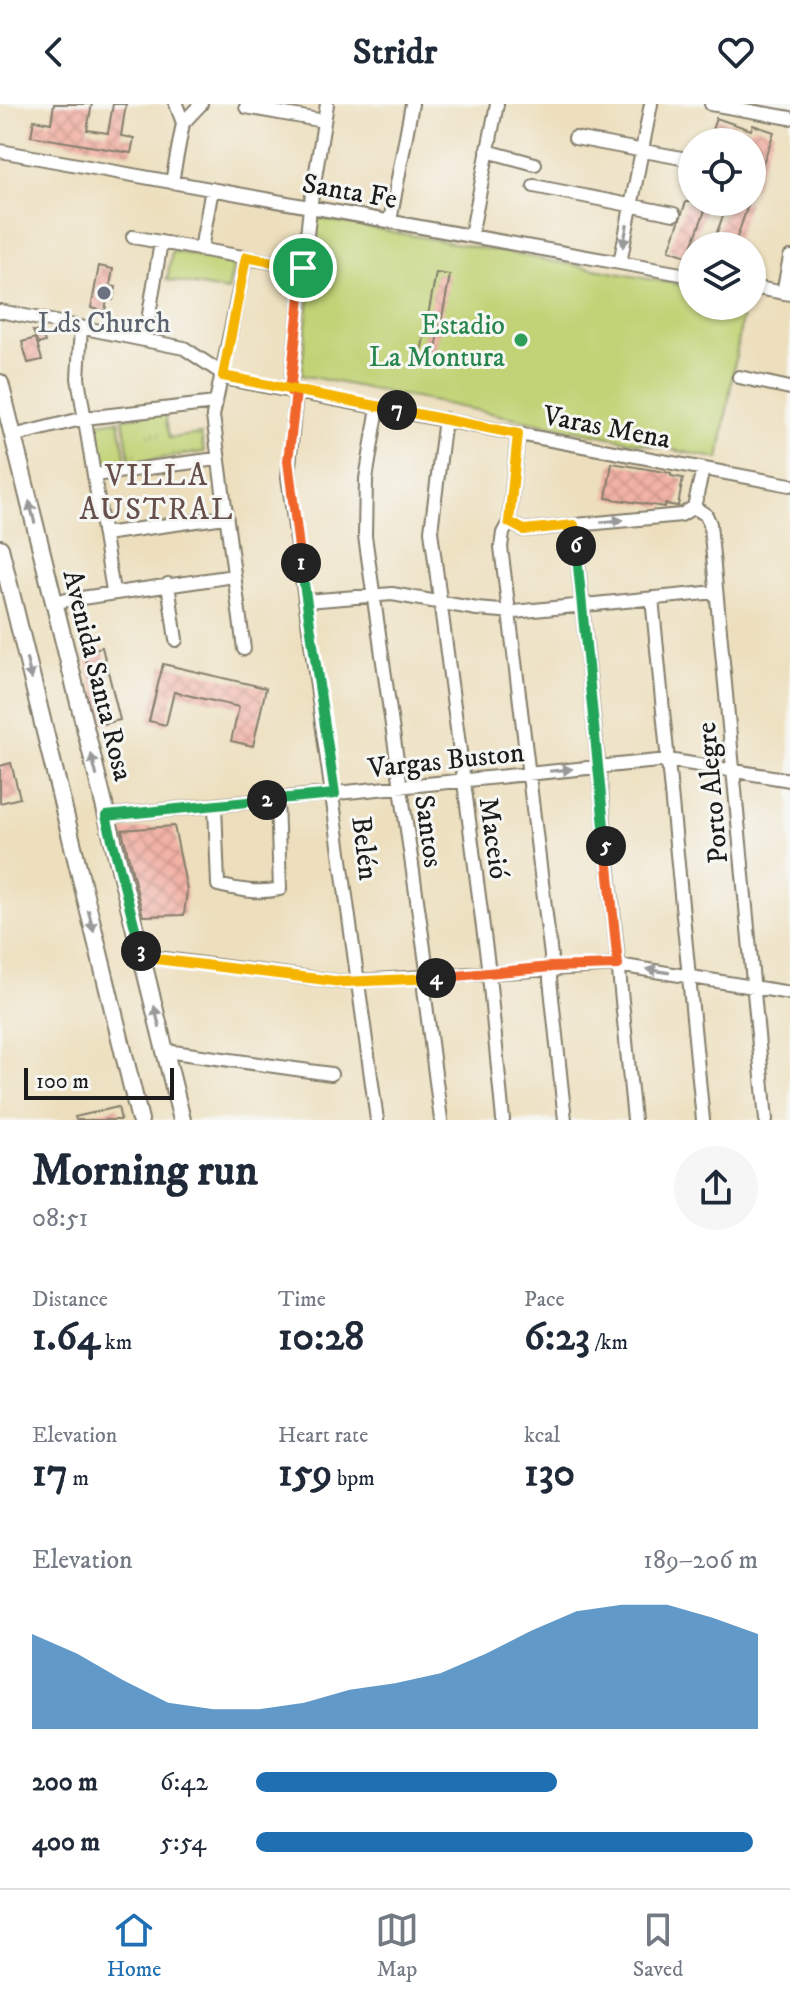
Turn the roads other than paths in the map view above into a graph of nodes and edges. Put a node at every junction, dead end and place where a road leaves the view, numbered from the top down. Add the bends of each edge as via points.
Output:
1 (176, 104) edge
2 (201, 104) edge
3 (327, 104) edge
4 (412, 104) edge
5 (497, 104) edge
6 (651, 104) edge
7 (711, 104) edge
8 (246, 107) dead end
9 (790, 118) edge
10 (324, 121) junction
11 (183, 123) junction
12 (575, 138) dead end
13 (642, 150) junction
14 (0, 151) edge
15 (487, 151) junction
16 (678, 157) edge
17 (535, 164) dead end
18 (172, 182) junction
19 (534, 186) dead end
20 (212, 189) junction
21 (632, 204) junction
22 (310, 208) junction
23 (674, 214) dead end
24 (390, 221) junction
25 (471, 236) junction
26 (133, 237) dead end
27 (161, 242) junction
28 (201, 249) junction
29 (246, 257) junction
30 (790, 257) edge
31 (620, 263) junction
32 (299, 267) junction
33 (678, 273) edge
34 (766, 290) edge
35 (786, 294) edge
36 (0, 311) edge
37 (81, 327) junction
38 (145, 339) junction
39 (223, 376) junction
40 (739, 377) dead end
41 (0, 383) edge
42 (790, 388) edge
43 (293, 391) junction
44 (215, 403) junction
45 (378, 407) junction
46 (85, 418) junction
47 (445, 419) junction
48 (518, 434) junction
49 (13, 436) junction
50 (217, 459) junction
51 (703, 469) junction
52 (94, 475) junction
53 (790, 485) edge
54 (694, 507) junction
55 (225, 517) junction
56 (509, 522) junction
57 (574, 525) junction
58 (104, 534) junction
59 (0, 548) edge
60 (234, 576) junction
61 (168, 584) junction
62 (113, 591) junction
63 (716, 592) junction
64 (372, 593) junction
65 (652, 598) junction
66 (307, 601) junction
67 (439, 601) junction
68 (54, 602) junction
69 (582, 605) junction
70 (507, 612) junction
71 (176, 640) dead end
72 (244, 649) dead end
73 (668, 760) junction
74 (598, 766) junction
75 (732, 770) junction
76 (528, 774) junction
77 (790, 780) edge
78 (463, 781) junction
79 (400, 789) junction
80 (335, 794) junction
81 (277, 800) junction
82 (215, 805) junction
83 (106, 816) junction
84 (142, 956) junction
85 (618, 965) junction
86 (550, 967) junction
87 (487, 973) junction
88 (689, 976) junction
89 (425, 979) junction
90 (359, 983) junction
91 (753, 987) junction
92 (790, 993) edge
93 (166, 1051) junction
94 (331, 1074) dead end
95 (140, 1120) edge
96 (182, 1120) edge
97 (377, 1120) edge
98 (441, 1120) edge
99 (503, 1120) edge
100 (565, 1120) edge
101 (634, 1120) edge
102 (703, 1120) edge
103 (766, 1120) edge

1 - 11 street
2 - 11 street
3 - 10 street, Belén
4 - 24 street
5 - 15 street
6 - 13 street
7 - 9 street
8 - 10 street
10 - 22 street, Belén
11 - 18 street
12 - 13 street
13 - 16 street
13 - 21 street
14 - 18 street, Santa Fe
15 - 17 street
15 - 25 street
18 - 20 street, Santa Fe
19 - 21 street
20 - 22 street, Santa Fe
20 - 28 street
21 - 23 street
21 -> 31 street
22 - 24 street, Santa Fe
22 - 32 street, Belén
24 - 25 street, Santa Fe
25 - 31 street, Santa Fe
26 - 27 street
27 - 28 street
27 - 38 street
28 - 29 street
29 - 32 street
29 - 39 street
30 - 35 street
31 - 33 street, Santa Fe
32 - 43 street, Belén
34 - 35 street
36 - 37 street, Varas Mena
37 - 38 street, Varas Mena
37 - 46 street via 77,371
38 - 39 street, Varas Mena via 188,350
39 - 43 street, Varas Mena
39 - 44 street
40 - 42 street
41 - 49 main road, Avenida Santa Rosa
43 - 45 street, Varas Mena
43 - 66 street, Belén via 288,477
44 - 46 street
44 - 50 street
45 - 47 street, Varas Mena
45 - 64 street, Santos via 364,497
46 - 49 street
46 - 52 street
47 - 48 street, Varas Mena
47 - 67 street, Maceió via 431,513
48 - 51 street, Varas Mena
48 - 56 street
68 -> 49 main road, Avenida Santa Rosa
50 - 52 street
50 - 55 street
51 - 53 street, Varas Mena
51 - 54 street
52 - 58 street
57 -> 54 street via 681,515
54 - 63 street, Porto Alegre via 709,521
55 - 58 street
55 - 60 street
56 - 57 street via 524,530
56 - 70 street via 501,547
57 - 69 street
58 - 62 street
59 -> 95 main road
60 - 61 street
60 - 72 street
61 - 62 street
61 - 71 street
62 - 68 street
63 - 65 street
63 - 75 street, Porto Alegre
64 - 66 street
64 - 67 street
64 - 79 street, Santos
65 - 69 street
65 - 73 street
66 - 80 street, Belén
67 - 70 street
67 - 78 street, Maceió
83 -> 68 main road, Avenida Santa Rosa
69 - 70 street
69 - 74 street
70 - 76 street
73 - 74 street, Vargas Buston
73 - 75 street, Vargas Buston
73 - 88 street
76 -> 74 street, Vargas Buston
74 - 85 street
75 - 77 street, Vargas Buston
75 - 91 street, Porto Alegre
76 - 78 street, Vargas Buston
76 - 86 street
78 - 79 street, Vargas Buston
78 - 87 street, Maceió
79 - 80 street, Vargas Buston
79 - 89 street, Santos
80 - 81 street, Vargas Buston
80 - 90 street, Belén
81 - 82 street, Vargas Buston
81 - 82 street via 280,889 246,891 218,885
82 - 83 street, Vargas Buston
83 - 84 main road, Avenida Santa Rosa
84 - 90 street
93 -> 84 main road, Avenida Santa Rosa
85 - 86 street
88 -> 85 street
85 - 101 street
86 - 87 street
86 - 100 street
87 - 89 street
87 - 99 street, Maceió
88 - 91 street
88 - 102 street
89 - 90 street
89 - 98 street, Santos
90 - 97 street, Belén
91 - 92 street
91 - 103 street, Porto Alegre
93 - 94 street
93 - 96 main road, Avenida Santa Rosa

